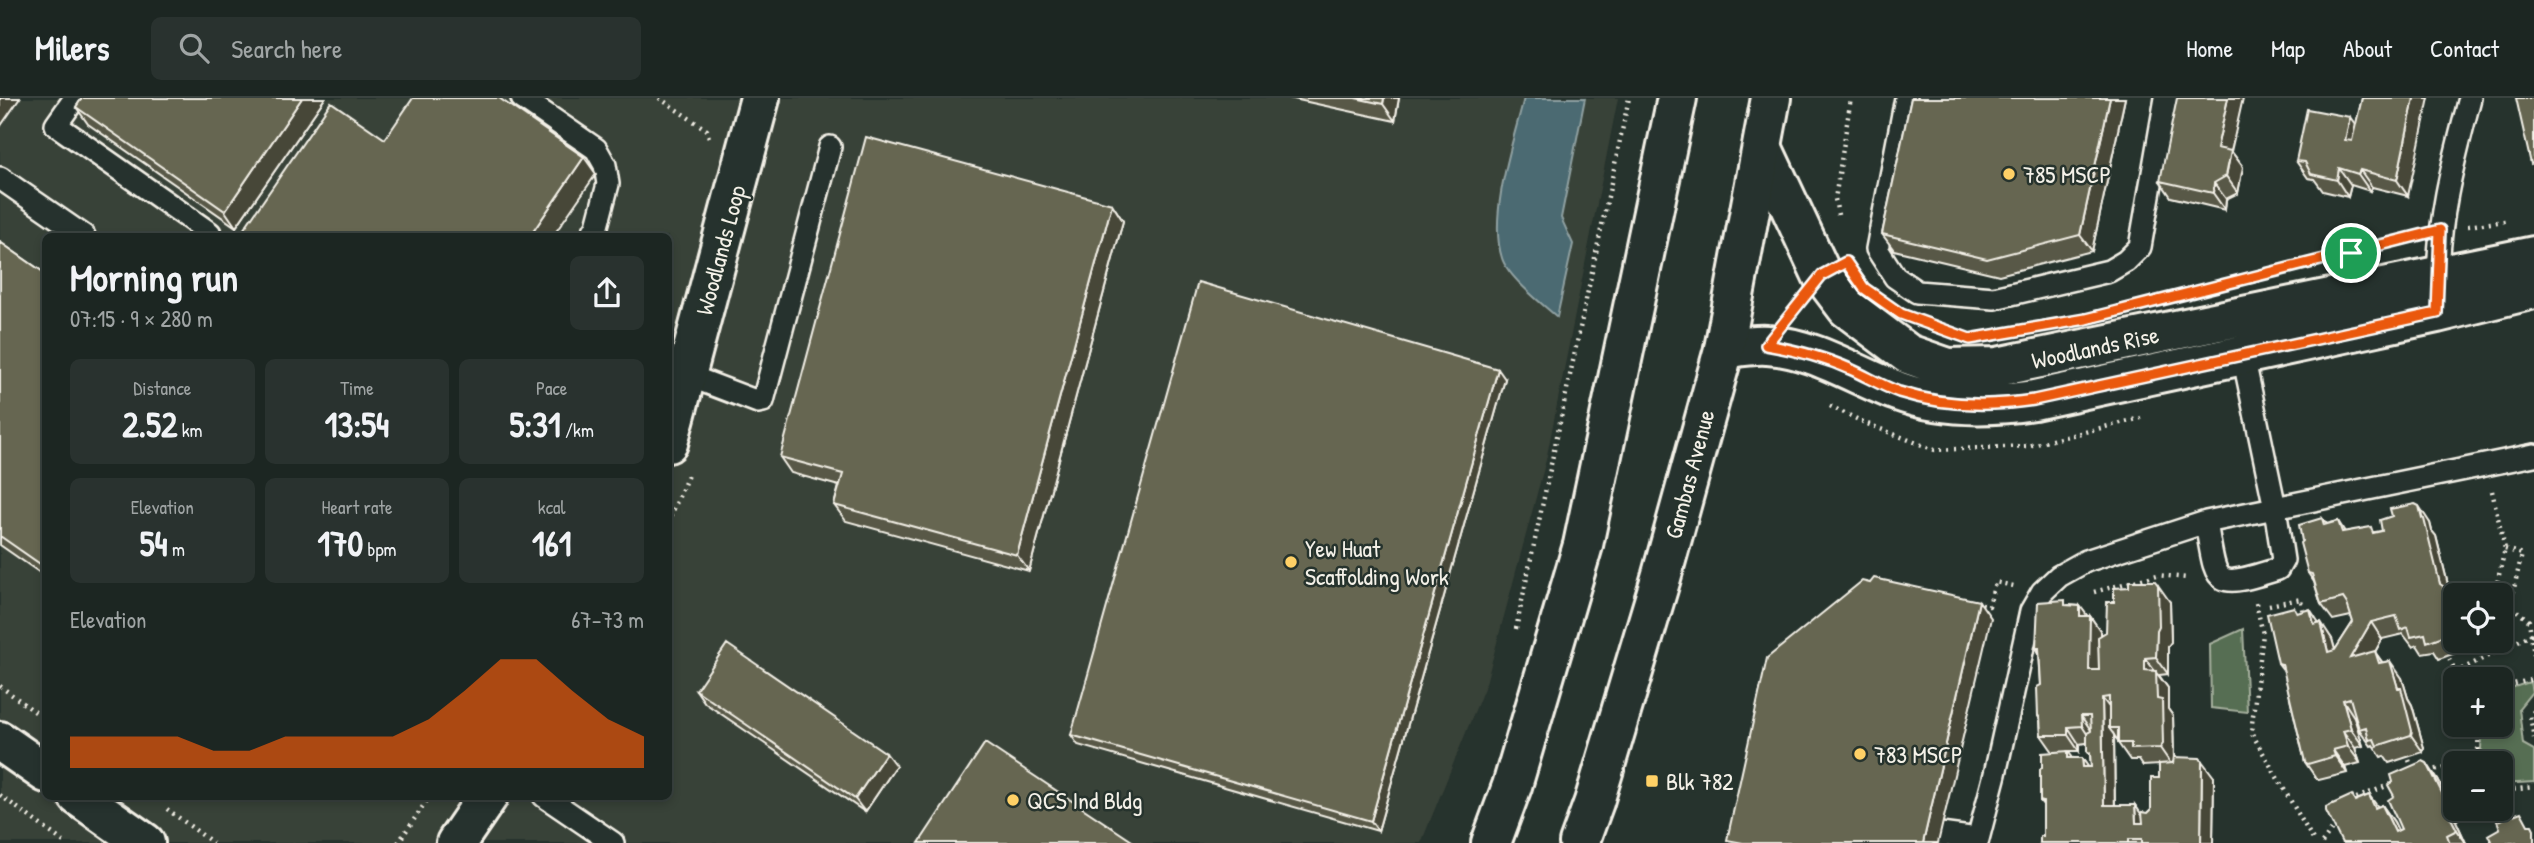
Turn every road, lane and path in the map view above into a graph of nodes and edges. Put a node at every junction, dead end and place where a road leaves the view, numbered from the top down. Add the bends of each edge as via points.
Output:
1 (75, 98) edge
2 (522, 98) edge
3 (1629, 98) edge
4 (1677, 98) edge
5 (1771, 98) edge
6 (1851, 98) edge
7 (1906, 98) edge
8 (2165, 98) edge
9 (2470, 98) edge
10 (756, 100) edge
11 (830, 147) dead end
12 (1763, 149) junction
13 (0, 178) edge
14 (2507, 220) dead end
15 (1839, 224) dead end
16 (2440, 230) junction
17 (80, 233) edge
18 (210, 233) dead end
19 (593, 233) edge
20 (2348, 253) dead end
21 (2534, 256) edge
22 (2534, 289) edge
23 (2437, 295) junction
24 (2236, 318) junction
25 (1724, 349) junction
26 (2242, 355) junction
27 (687, 375) junction
28 (672, 429) edge
29 (2534, 455) edge
30 (2486, 465) junction
31 (2275, 508) junction
32 (2206, 522) junction
33 (2505, 548) junction
34 (2250, 578) junction
35 (2497, 583) edge
36 (2513, 592) edge
37 (2257, 607) junction
38 (2513, 608) edge
39 (2304, 620) edge
40 (1516, 631) dead end
41 (2533, 634) edge
42 (2534, 655) edge
43 (2449, 659) edge
44 (2534, 679) edge
45 (2513, 684) edge
46 (0, 686) edge
47 (2534, 711) edge
48 (42, 717) edge
49 (2478, 737) edge
50 (2534, 738) edge
51 (0, 741) edge
52 (2478, 749) joint
53 (2476, 751) edge
54 (2409, 760) edge
55 (2443, 768) edge
56 (42, 770) edge
57 (2428, 771) edge
58 (2534, 787) edge
59 (2513, 789) edge
60 (0, 795) edge
61 (84, 800) edge
62 (427, 800) edge
63 (485, 800) edge
64 (550, 800) edge
65 (160, 804) dead end
66 (2346, 810) edge
67 (2338, 821) edge
68 (2506, 821) edge
69 (2507, 831) edge
70 (1940, 834) dead end
71 (1978, 841) edge
72 (65, 843) edge
73 (145, 843) edge
74 (213, 843) edge
75 (398, 843) edge
76 (456, 843) edge
77 (614, 843) edge
78 (1491, 843) edge
79 (1579, 843) edge
80 (2315, 843) edge
81 (2322, 843) edge

1 - 18 lane via 56,125
2 - 19 lane via 596,149 605,165 608,184
3 - 40 path
4 - 78 street via 1584,545
5 - 12 street, Gambas Avenue
6 - 15 path via 1835,199
7 - 8 lane via 1877,249 1895,277 1917,292 1994,298 2109,271 2140,247
9 - 16 lane
10 - 27 street, Woodlands Loop
11 - 27 lane via 763,401
12 - 24 street, Woodlands Rise via 1822,275 1847,307 1908,354 1948,368 1997,367
12 - 25 street, Gambas Avenue
13 - 17 lane
14 - 16 path
16 - 20 path
16 - 23 lane
21 - 23 street, Woodlands Rise
22 - 23 street, Woodlands Rise
23 - 24 street, Woodlands Rise
23 - 26 street, Woodlands Rise
24 - 26 lane
25 - 26 street, Woodlands Rise via 1766,345 1803,352 1897,391 1941,402 1998,405
25 - 79 street, Gambas Avenue via 1657,591
26 - 31 lane
27 - 28 street, Woodlands Loop
29 - 30 lane
30 - 31 lane
30 - 33 path
31 - 32 lane
31 - 34 lane via 2283,560 2278,569
32 - 34 lane via 2214,571 2229,582
32 - 71 lane via 2086,561 2042,592 2031,611
33 - 35 path
33 - 36 path via 2522,554
34 - 37 path
37 - 39 path via 2301,598
37 - 80 path via 2263,634 2251,732
38 - 41 path via 2529,621
41 - 42 path
41 - 43 path via 2456,672
44 - 45 path
46 - 48 path
47 - 50 path via 2530,716
49 - 52 path
51 - 56 street
52 - 53 path
54 - 66 path via 2415,774 2354,799
55 - 57 path
58 - 59 path
60 - 72 path
61 - 73 street
62 - 75 path
63 - 76 street
64 - 77 lane
65 - 74 path
67 - 81 path
68 - 69 path
70 - 71 lane

